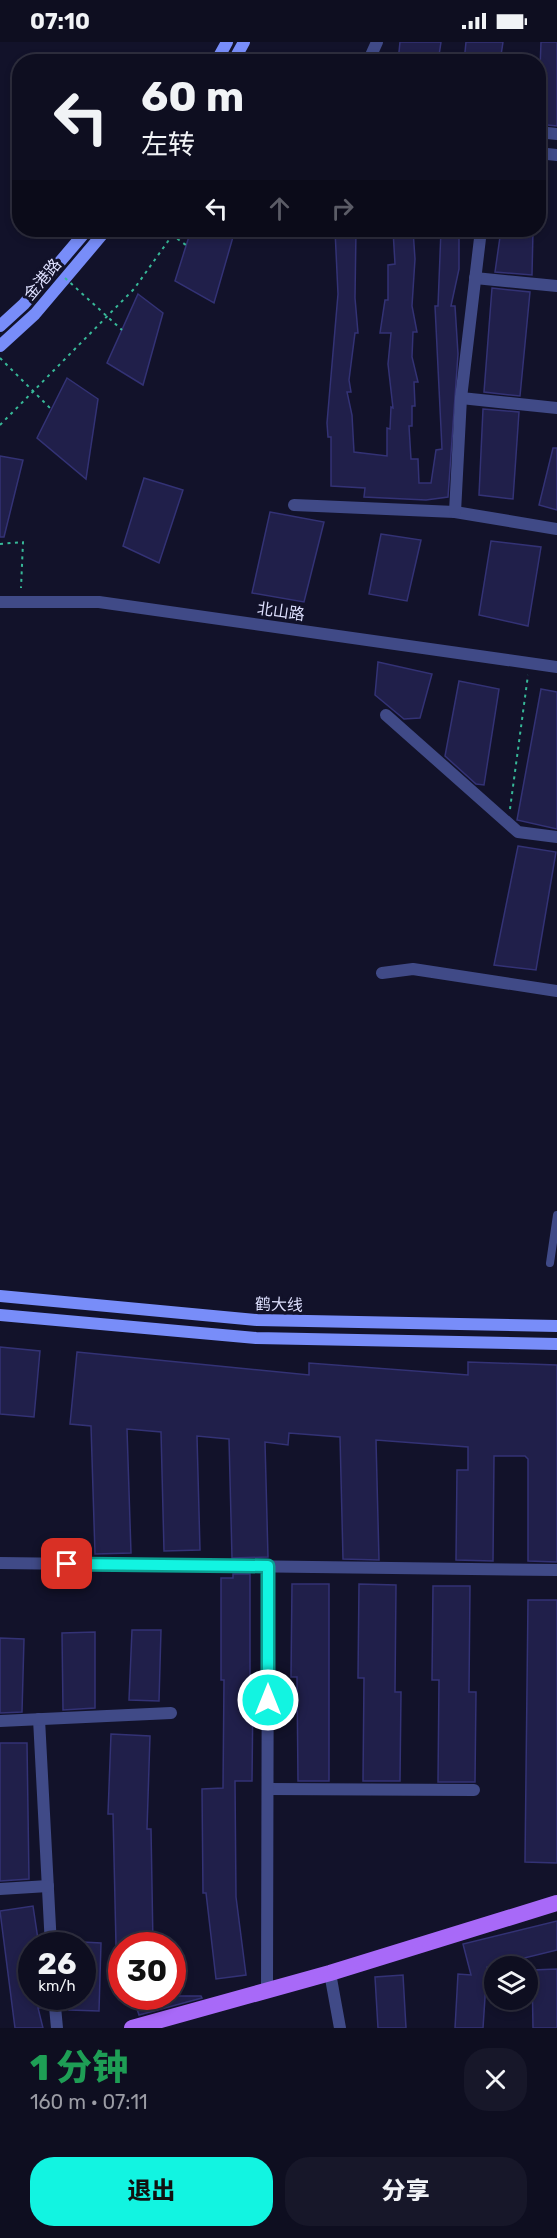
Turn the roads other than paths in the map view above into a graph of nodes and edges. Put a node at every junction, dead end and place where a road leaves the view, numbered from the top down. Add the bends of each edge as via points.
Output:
1 (80, 237) edge
2 (100, 237) edge
3 (480, 237) edge
4 (475, 278) junction
5 (557, 286) edge
6 (3, 319) edge
7 (0, 346) edge
8 (461, 398) junction
9 (557, 408) edge
10 (294, 505) dead end
11 (455, 512) junction
12 (557, 529) edge
13 (0, 602) edge
14 (557, 667) edge
15 (386, 715) dead end
16 (557, 837) edge
17 (382, 973) dead end
18 (557, 991) edge
19 (557, 1215) edge
20 (550, 1263) dead end
21 (0, 1296) edge
22 (0, 1315) edge
23 (557, 1326) edge
24 (557, 1344) edge
25 (0, 1563) edge
26 (268, 1566) junction
27 (557, 1570) edge
28 (171, 1713) dead end
29 (39, 1719) junction
30 (0, 1721) edge
31 (268, 1789) junction
32 (474, 1790) dead end
33 (48, 1886) junction
34 (0, 1889) edge
35 (557, 1904) edge
36 (50, 1932) edge
37 (330, 1973) junction
38 (267, 1990) junction
39 (55, 2010) edge
40 (57, 2028) edge
41 (132, 2028) edge
42 (340, 2028) edge

1 - 6 main road, 金港路
2 - 7 main road, 金港路 via 35,314
3 - 4 street
4 - 5 street
4 - 8 street
8 - 9 street
8 - 11 street
10 - 11 street
11 - 12 street
13 - 14 street, 北山路 via 99,602
15 - 16 street via 518,832
17 - 18 street via 413,969
19 - 20 lane
21 - 23 main road, 鹤大线 via 257,1320
22 - 24 main road via 256,1338
25 - 26 street
26 - 27 street
26 - 31 street
28 - 29 street
29 - 30 street
29 - 33 street
31 - 32 street
31 - 38 street
33 - 34 street
33 - 36 street
35 - 37 main road
37 - 38 main road
37 - 42 street
38 - 41 main road
39 - 40 street

